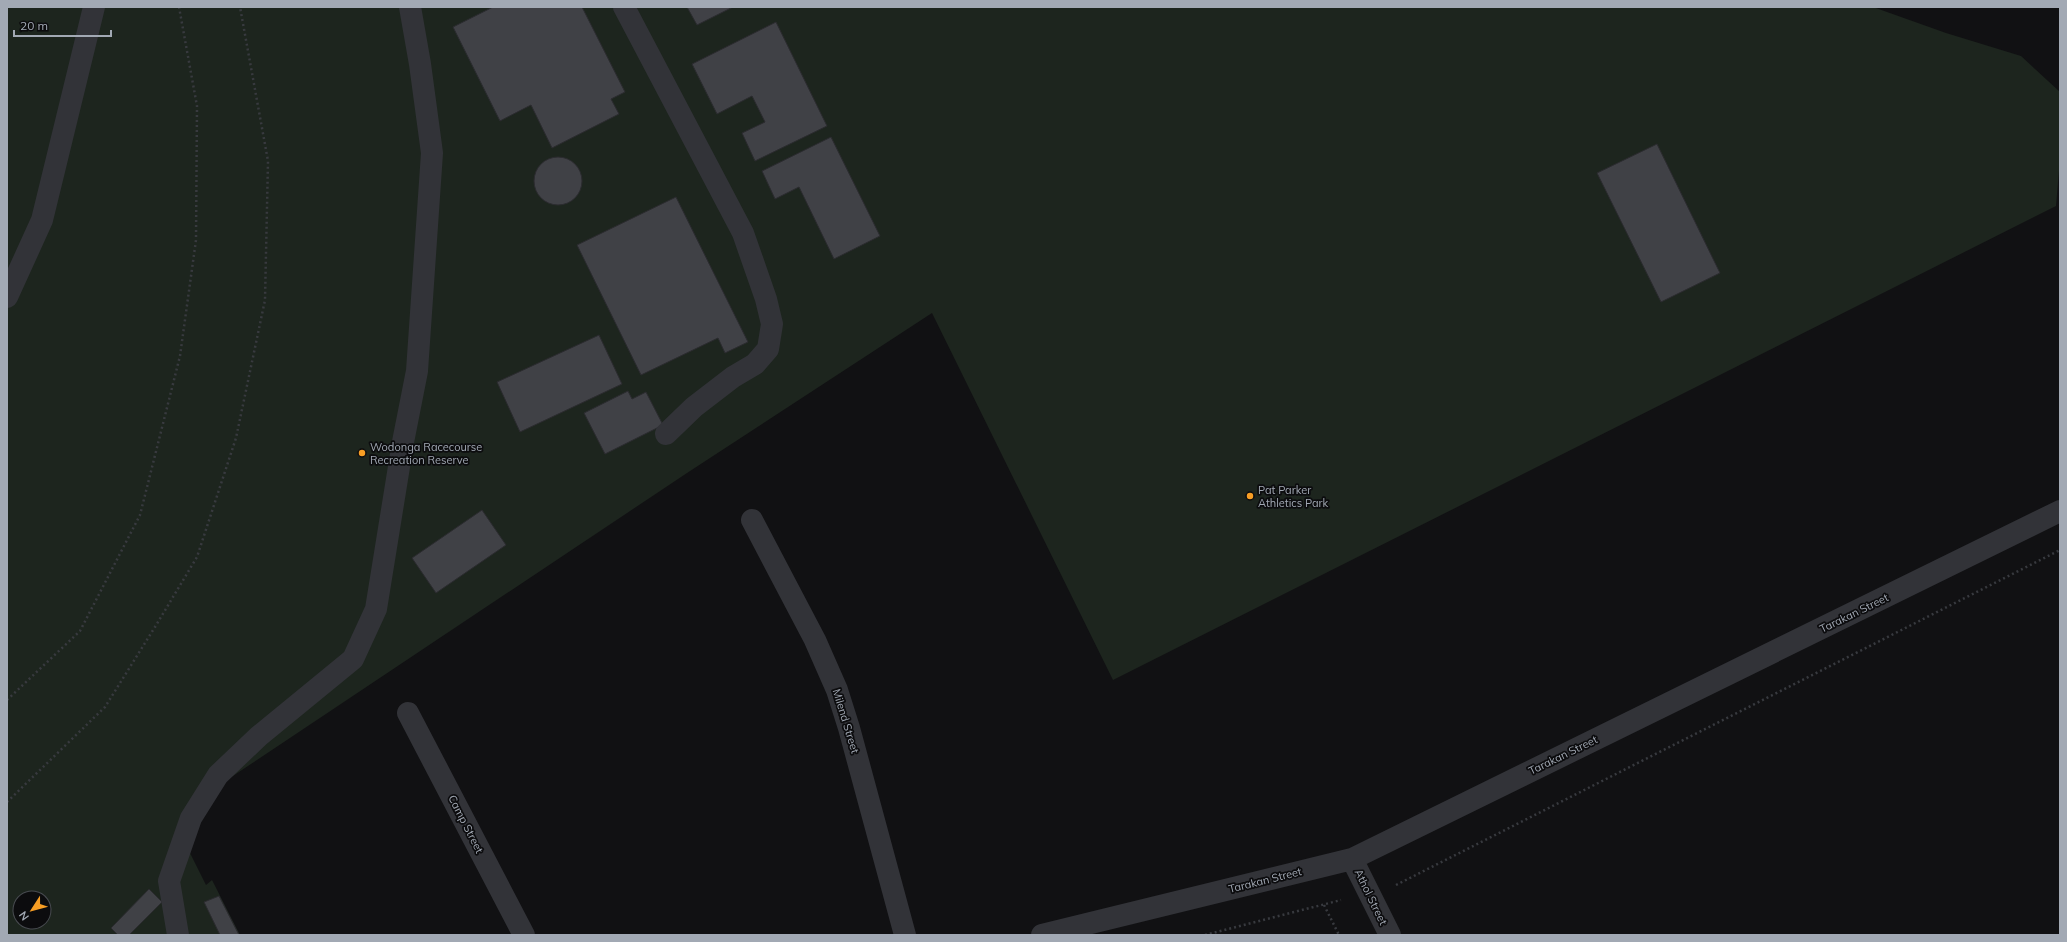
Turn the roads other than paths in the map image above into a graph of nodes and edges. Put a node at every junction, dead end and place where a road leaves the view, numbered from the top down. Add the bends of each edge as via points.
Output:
1 (94, 7) edge
2 (410, 7) edge
3 (624, 7) edge
4 (7, 297) edge
5 (666, 434) dead end
6 (2060, 511) edge
7 (752, 520) dead end
8 (408, 713) dead end
9 (1352, 859) junction
10 (178, 935) edge
11 (524, 935) edge
12 (905, 935) edge
13 (1042, 935) edge
14 (1390, 935) edge

1 - 4 street via 42,220
2 - 10 street via 432,153 417,371 376,609 353,659 259,736 218,775 191,818 169,881
3 - 5 street via 743,233 772,324 768,349 755,364 711,394
6 - 9 street, Tarakan Street
7 - 12 street, Milend Street via 815,640 837,690 850,728
8 - 11 street, Camp Street
9 - 13 street, Tarakan Street
9 - 14 street, Athol Street

